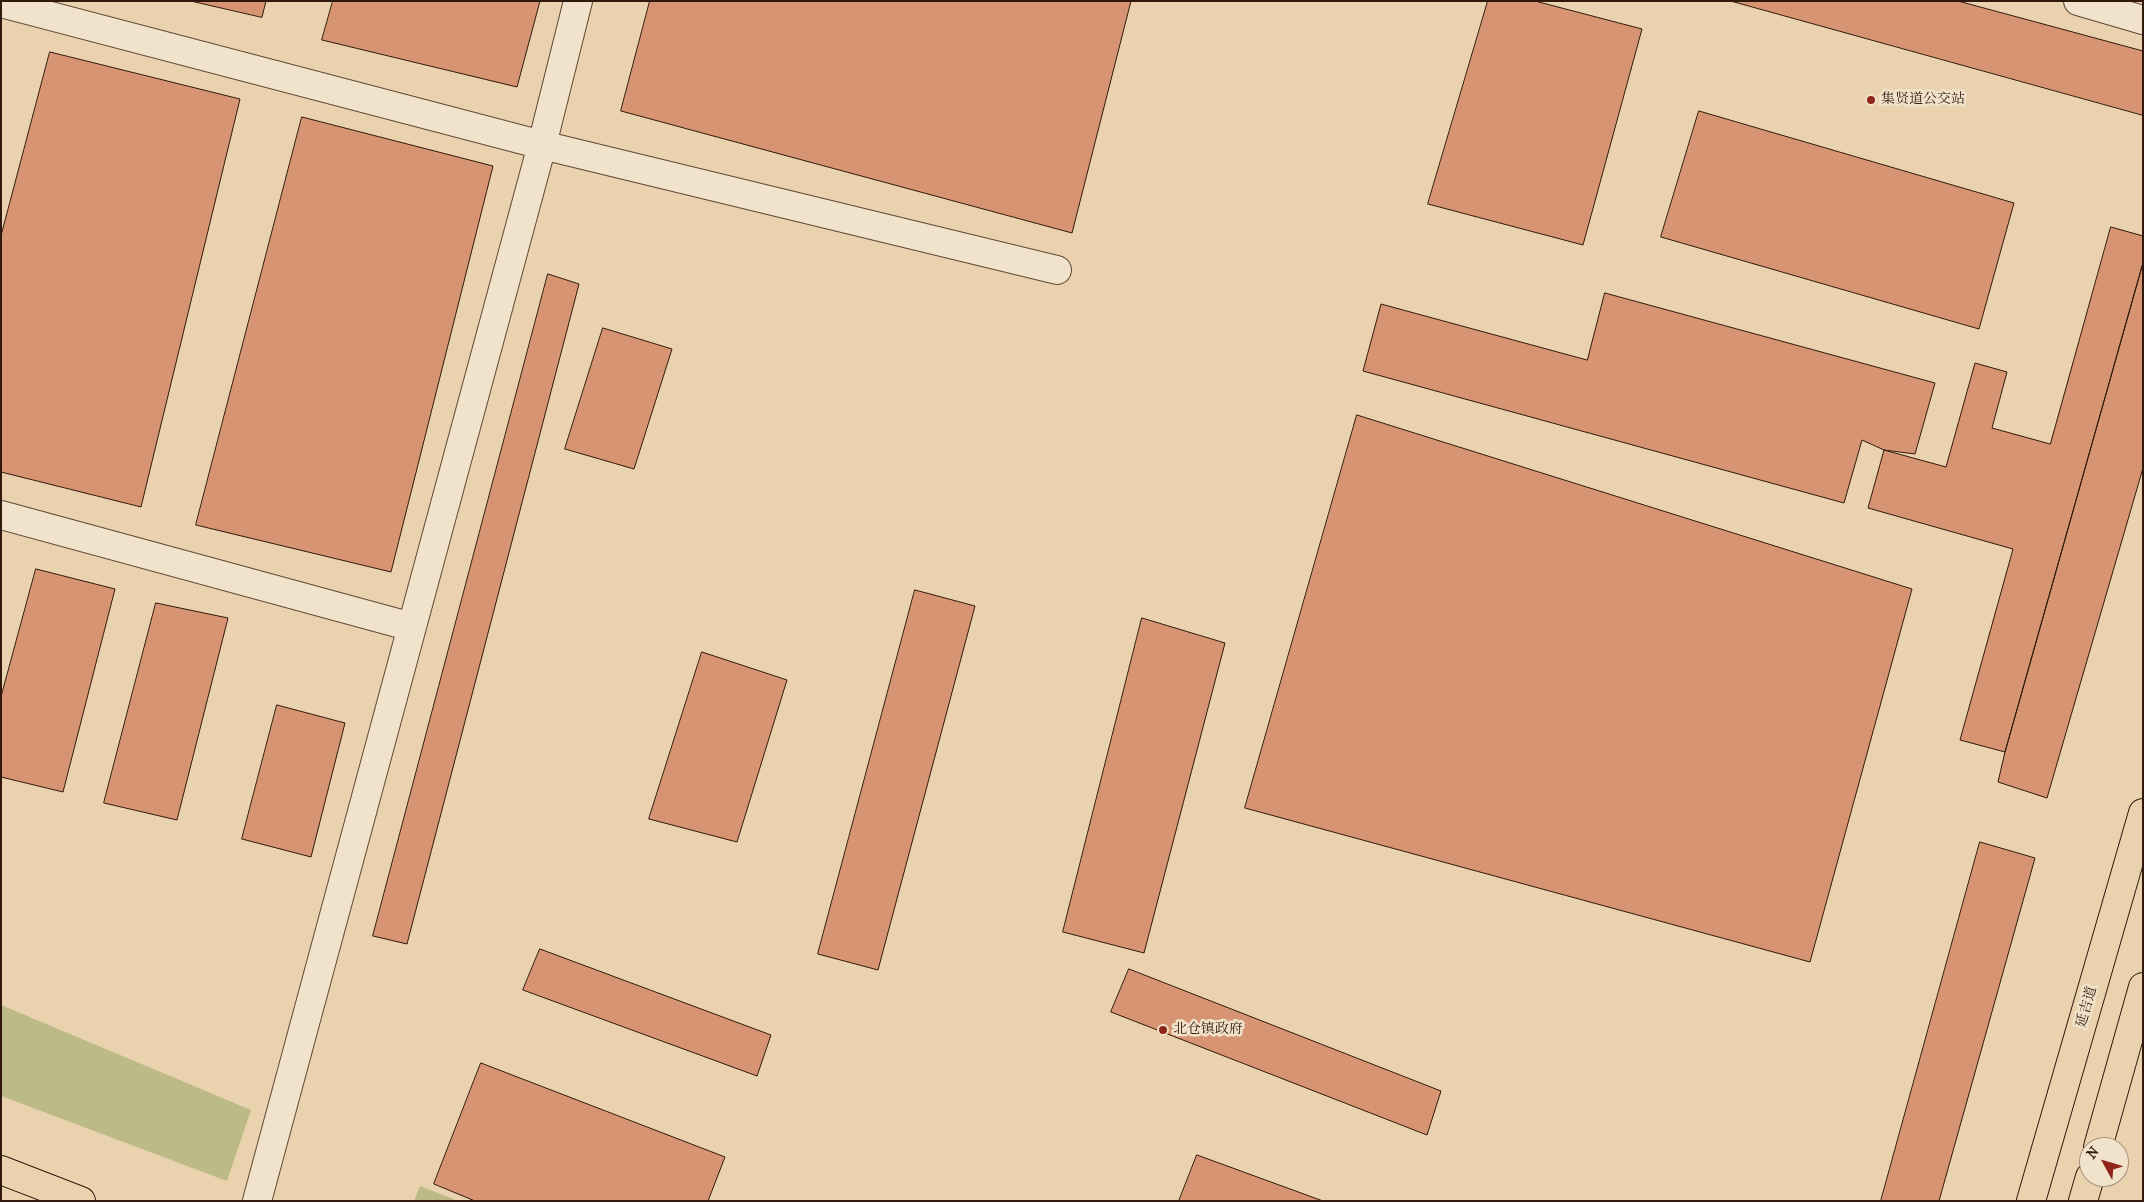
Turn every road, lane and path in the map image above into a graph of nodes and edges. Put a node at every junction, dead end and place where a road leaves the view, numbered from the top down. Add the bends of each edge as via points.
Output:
1 (578, 1) edge
2 (2078, 1) edge
3 (1, 3) edge
4 (2143, 20) edge
5 (542, 145) junction
6 (1057, 270) dead end
7 (1, 515) edge
8 (412, 627) junction
9 (2143, 812) edge
10 (2143, 987) edge
11 (2101, 1137) edge
12 (1, 1170) edge
13 (2087, 1187) edge
14 (81, 1201) edge
15 (257, 1201) edge
16 (2031, 1201) edge
17 (2083, 1201) edge

1 - 5 street
2 - 4 street
3 - 5 street
5 - 6 street
5 - 8 street
7 - 8 street
8 - 15 street
9 - 16 main road, 延吉道
10 - 11 main road
12 - 14 main road
13 - 17 main road

